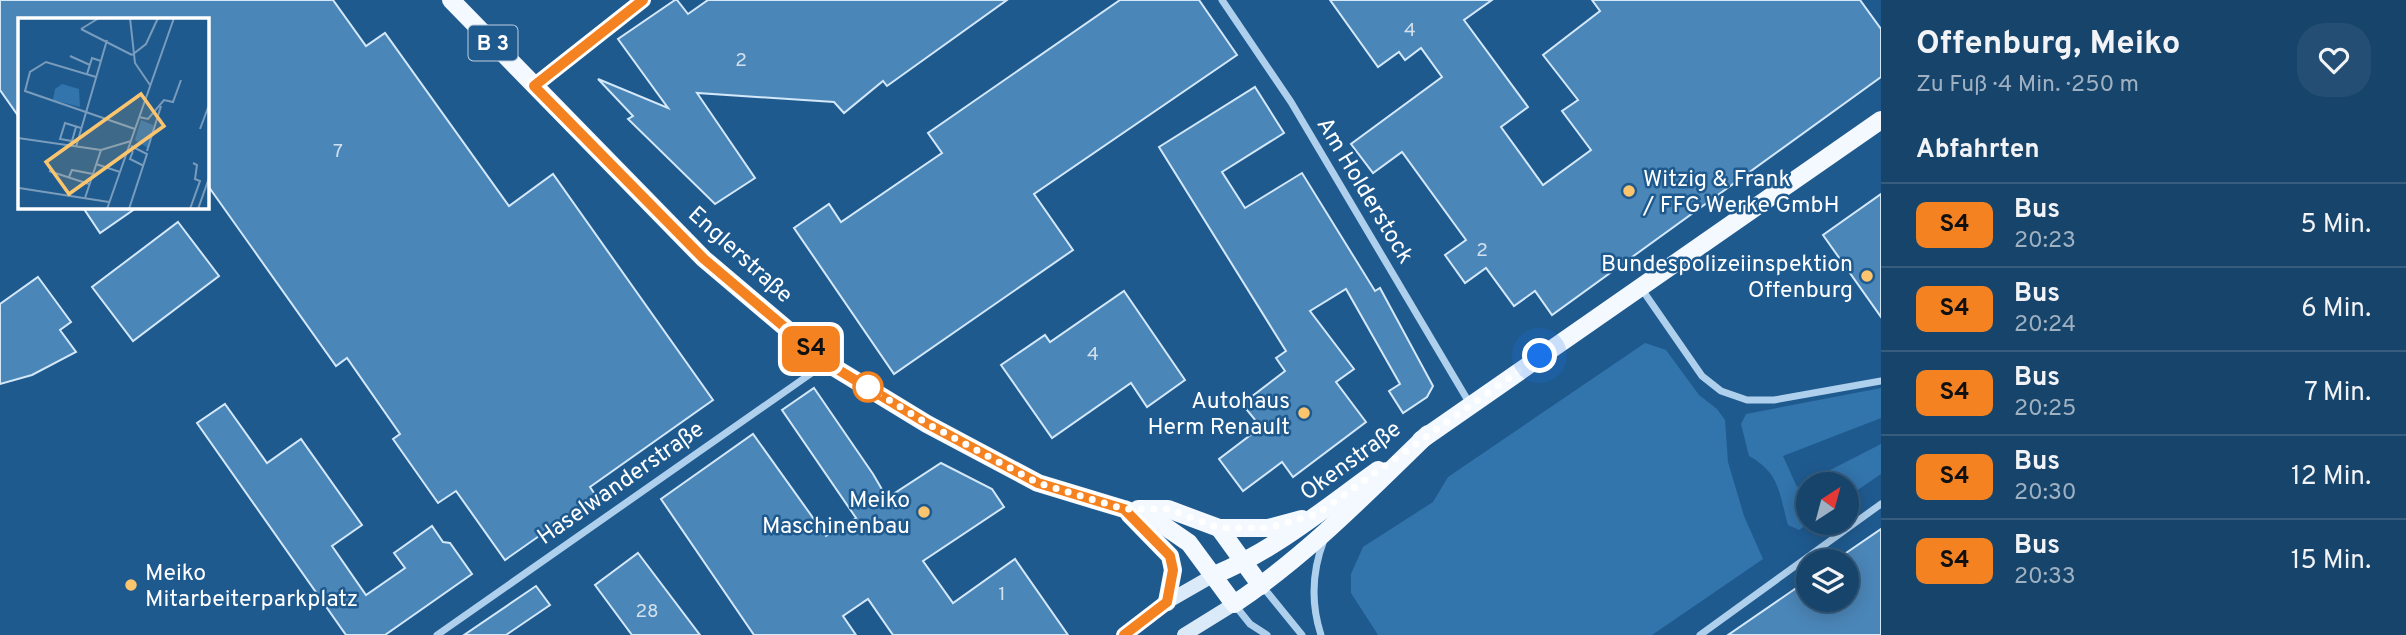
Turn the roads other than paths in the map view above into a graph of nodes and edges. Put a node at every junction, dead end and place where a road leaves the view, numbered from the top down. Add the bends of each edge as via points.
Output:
1 (451, 0) edge
2 (643, 0) edge
3 (1222, 0) edge
4 (534, 86) junction
5 (1881, 120) edge
6 (1640, 287) junction
7 (827, 363) junction
8 (1881, 381) edge
9 (1470, 404) junction
10 (1428, 434) junction
11 (1881, 504) edge
12 (1124, 509) junction
13 (1317, 514) junction
14 (1219, 528) junction
15 (1328, 531) junction
16 (1245, 563) junction
17 (1213, 575) junction
18 (1261, 586) junction
19 (1167, 602) junction
20 (1234, 604) junction
21 (437, 635) edge
22 (1124, 635) edge
23 (1184, 635) edge
24 (1268, 635) edge
25 (1303, 635) edge
26 (1321, 635) edge
27 (1700, 635) edge

1 - 4 main road, Englerstraße / B 3
2 - 4 street
3 - 9 street, Am Holderstock via 1291,102
4 - 7 main road, Englerstraße / B 3 via 704,259
5 - 6 main road, Okenstraße / B 3
6 - 8 street via 1702,376 1721,391 1747,400 1774,400
6 - 9 main road, Okenstraße / B 3
7 - 12 main road, Englerstraße / B 3 via 1038,483
7 - 21 street, Haselwanderstraße
9 - 10 main road, Okenstraße / B 3
10 - 13 main road, Okenstraße / B 3
10 - 15 main road, Okenstraße / B 3
11 - 27 street
12 - 14 main road, Englerstraße / B 3 via 1168,509
12 - 17 main road, Englerstraße / B 3 via 1160,523 1189,543
12 - 19 main road, Englerstraße / B 3 via 1170,556 1173,570
13 - 14 main road, Englerstraße / B 3 via 1268,528
13 - 16 main road, Okenstraße / B 3
14 - 16 main road
15 - 18 main road, Okenstraße / B 3
15 - 26 street via 1313,591
16 - 17 main road, Okenstraße / B 3
16 - 18 main road
17 - 19 main road, Okenstraße / B 3
17 - 20 main road, Englerstraße / B 3
18 - 20 main road, Okenstraße / B 3
18 - 25 street
19 - 22 main road, Okenstraße
20 - 23 main road, Okenstraße
20 - 24 street via 1250,624

